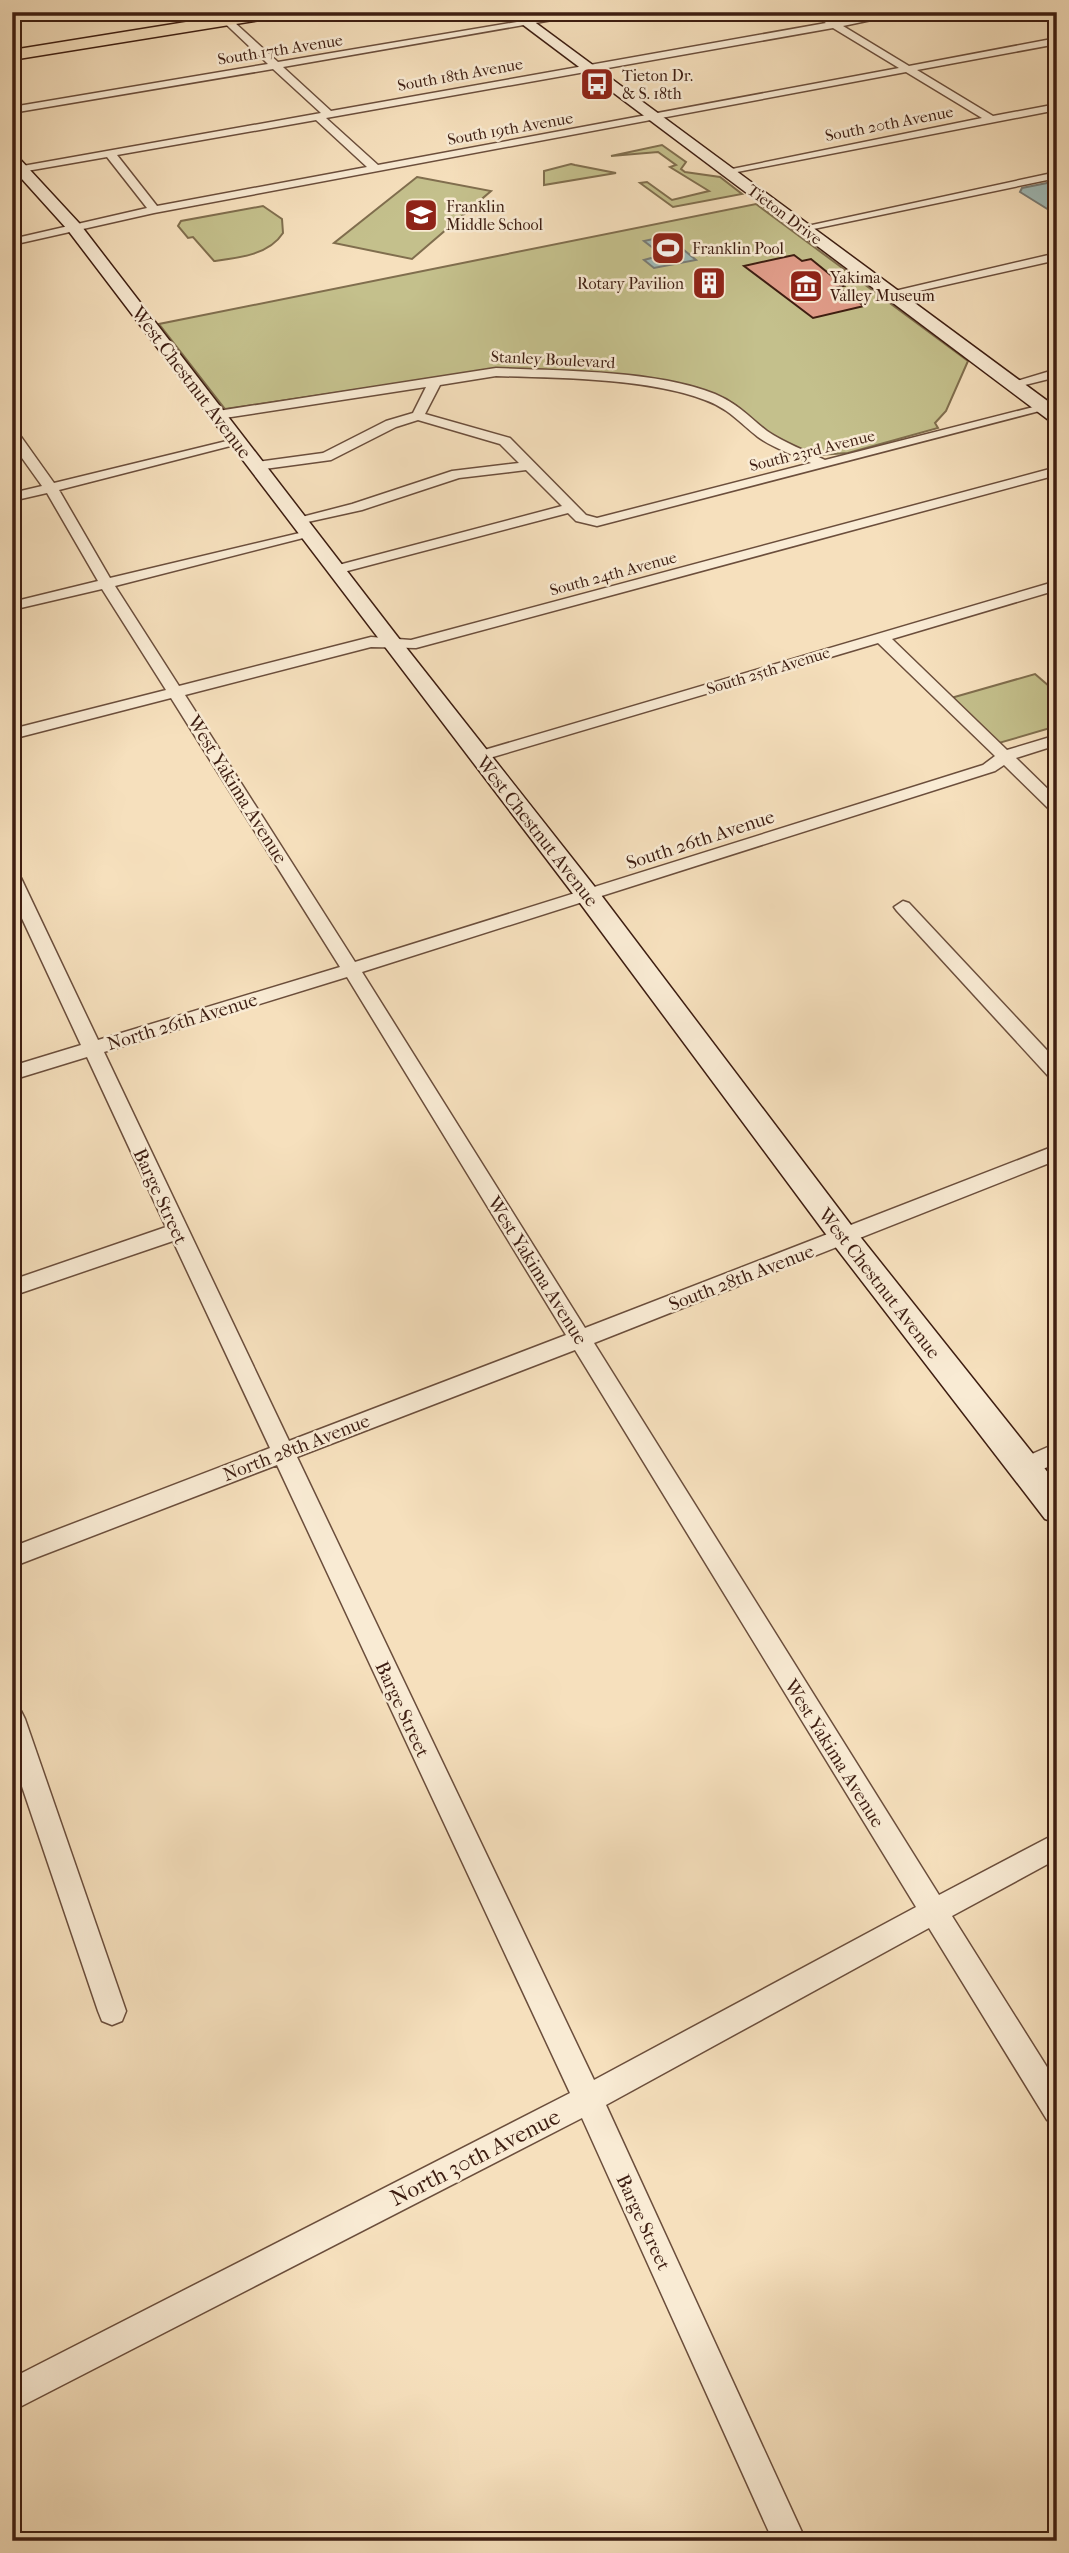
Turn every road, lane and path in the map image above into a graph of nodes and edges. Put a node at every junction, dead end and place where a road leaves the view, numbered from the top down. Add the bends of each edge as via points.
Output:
1 (279, 12) edge
2 (512, 12) edge
3 (594, 12) edge
4 (814, 12) edge
5 (905, 12) edge
6 (221, 16) edge
7 (528, 24) junction
8 (834, 25) junction
9 (1057, 41) edge
10 (12, 55) edge
11 (276, 66) junction
12 (587, 68) junction
13 (906, 69) junction
14 (1057, 107) edge
15 (12, 110) edge
16 (322, 114) junction
17 (654, 117) junction
18 (990, 119) junction
19 (110, 153) junction
20 (375, 168) junction
21 (727, 171) junction
22 (19, 172) edge
23 (1057, 175) edge
24 (154, 210) junction
25 (73, 226) junction
26 (804, 228) junction
27 (12, 242) edge
28 (1057, 256) edge
29 (892, 293) junction
30 (1057, 373) edge
31 (436, 379) junction
32 (1013, 384) junction
33 (1051, 412) edge
34 (218, 415) junction
35 (418, 416) junction
36 (12, 435) edge
37 (239, 442) junction
38 (528, 466) junction
39 (825, 466) junction
40 (257, 467) junction
41 (1057, 471) edge
42 (51, 488) junction
43 (12, 497) edge
44 (572, 508) junction
45 (304, 528) junction
46 (335, 570) junction
47 (106, 583) junction
48 (1057, 585) edge
49 (12, 606) edge
50 (881, 637) junction
51 (389, 641) junction
52 (176, 691) junction
53 (12, 734) edge
54 (1057, 740) edge
55 (480, 756) junction
56 (1005, 756) junction
57 (1057, 807) edge
58 (14, 886) edge
59 (589, 897) junction
60 (903, 907) dead end
61 (352, 971) junction
62 (91, 1048) junction
63 (12, 1073) edge
64 (1057, 1073) edge
65 (1057, 1152) edge
66 (178, 1231) junction
67 (844, 1237) junction
68 (12, 1288) edge
69 (580, 1339) junction
70 (282, 1451) junction
71 (1057, 1452) edge
72 (1024, 1468) junction
73 (1057, 1509) edge
74 (12, 1557) edge
75 (12, 1719) edge
76 (1057, 1845) edge
77 (932, 1910) junction
78 (111, 2011) dead end
79 (587, 2099) junction
80 (1057, 2110) edge
81 (12, 2395) edge
82 (790, 2541) edge

1 - 6 main road
2 - 7 street, Tieton Drive
3 - 7 street, South 17th Avenue
4 - 8 street
5 - 8 street, South 18th Avenue
6 - 10 main road
6 - 11 street
7 - 11 street, South 17th Avenue
7 - 12 street, Tieton Drive
8 - 12 street, South 18th Avenue
8 - 13 street
9 - 13 street, South 19th Avenue
11 - 15 street, South 17th Avenue
11 - 16 street
12 - 16 street, South 18th Avenue
12 - 17 street, Tieton Drive
13 - 17 street, South 19th Avenue
13 - 18 street
14 - 18 street, South 20th Avenue
16 - 19 street, South 18th Avenue
16 - 20 street
17 - 20 street, South 19th Avenue
17 - 21 street, Tieton Drive
18 - 21 street, South 20th Avenue
19 - 22 street, South 18th Avenue
19 - 24 street
20 - 24 street, South 19th Avenue
21 - 26 street, Tieton Drive
22 - 25 street, West Chestnut Avenue
23 - 26 street
24 - 25 street, South 19th Avenue
25 - 27 street, South 19th Avenue via 63,233
25 - 34 street, West Chestnut Avenue
26 - 29 street, Tieton Drive
28 - 29 street
29 - 32 street, Tieton Drive
30 - 32 street
31 - 34 street, Stanley Boulevard
31 - 35 street
31 - 39 street, Stanley Boulevard via 496,372 660,385 708,396 734,408 764,435
32 - 33 street, Tieton Drive
33 - 39 street, South 23rd Avenue
34 - 37 street, West Chestnut Avenue
35 - 38 street via 505,441
35 - 40 street via 391,424 326,457
36 - 42 street, West Yakima Avenue
37 - 40 street, West Chestnut Avenue
37 - 42 street
38 - 44 street
38 - 45 street via 457,474
39 - 44 street, South 23rd Avenue via 597,522 588,521
40 - 45 street, West Chestnut Avenue
41 - 51 street, South 24th Avenue via 411,645
42 - 43 street
42 - 47 street, West Yakima Avenue
44 - 46 street
45 - 46 street, West Chestnut Avenue
45 - 47 street
46 - 51 street, West Chestnut Avenue
47 - 49 street
47 - 52 street, West Yakima Avenue
48 - 50 street, South 25th Avenue
50 - 55 street, South 25th Avenue
50 - 56 street
51 - 52 street, South 24th Avenue
51 - 55 street, West Chestnut Avenue
52 - 53 street, South 24th Avenue
52 - 61 street, West Yakima Avenue
54 - 56 street, South 26th Avenue
55 - 59 street, West Chestnut Avenue
56 - 57 street
56 - 59 street, South 26th Avenue via 989,768
58 - 62 street, Barge Street
59 - 61 street, South 26th Avenue
59 - 67 street, West Chestnut Avenue
60 - 64 street
61 - 62 street, North 26th Avenue
61 - 69 street, West Yakima Avenue
62 - 63 street, North 26th Avenue
62 - 66 street, Barge Street
65 - 67 street, South 28th Avenue
66 - 68 street
66 - 70 street, Barge Street
67 - 69 street, South 28th Avenue
67 - 72 street, West Chestnut Avenue
69 - 70 street, North 28th Avenue
69 - 77 street, West Yakima Avenue
70 - 74 street, North 28th Avenue
70 - 79 street, Barge Street
71 - 72 street
72 - 73 street, West Chestnut Avenue
75 - 78 street
76 - 77 street, North 30th Avenue
77 - 79 street, North 30th Avenue
77 - 80 street, West Yakima Avenue
79 - 81 street, North 30th Avenue
79 - 82 street, Barge Street

